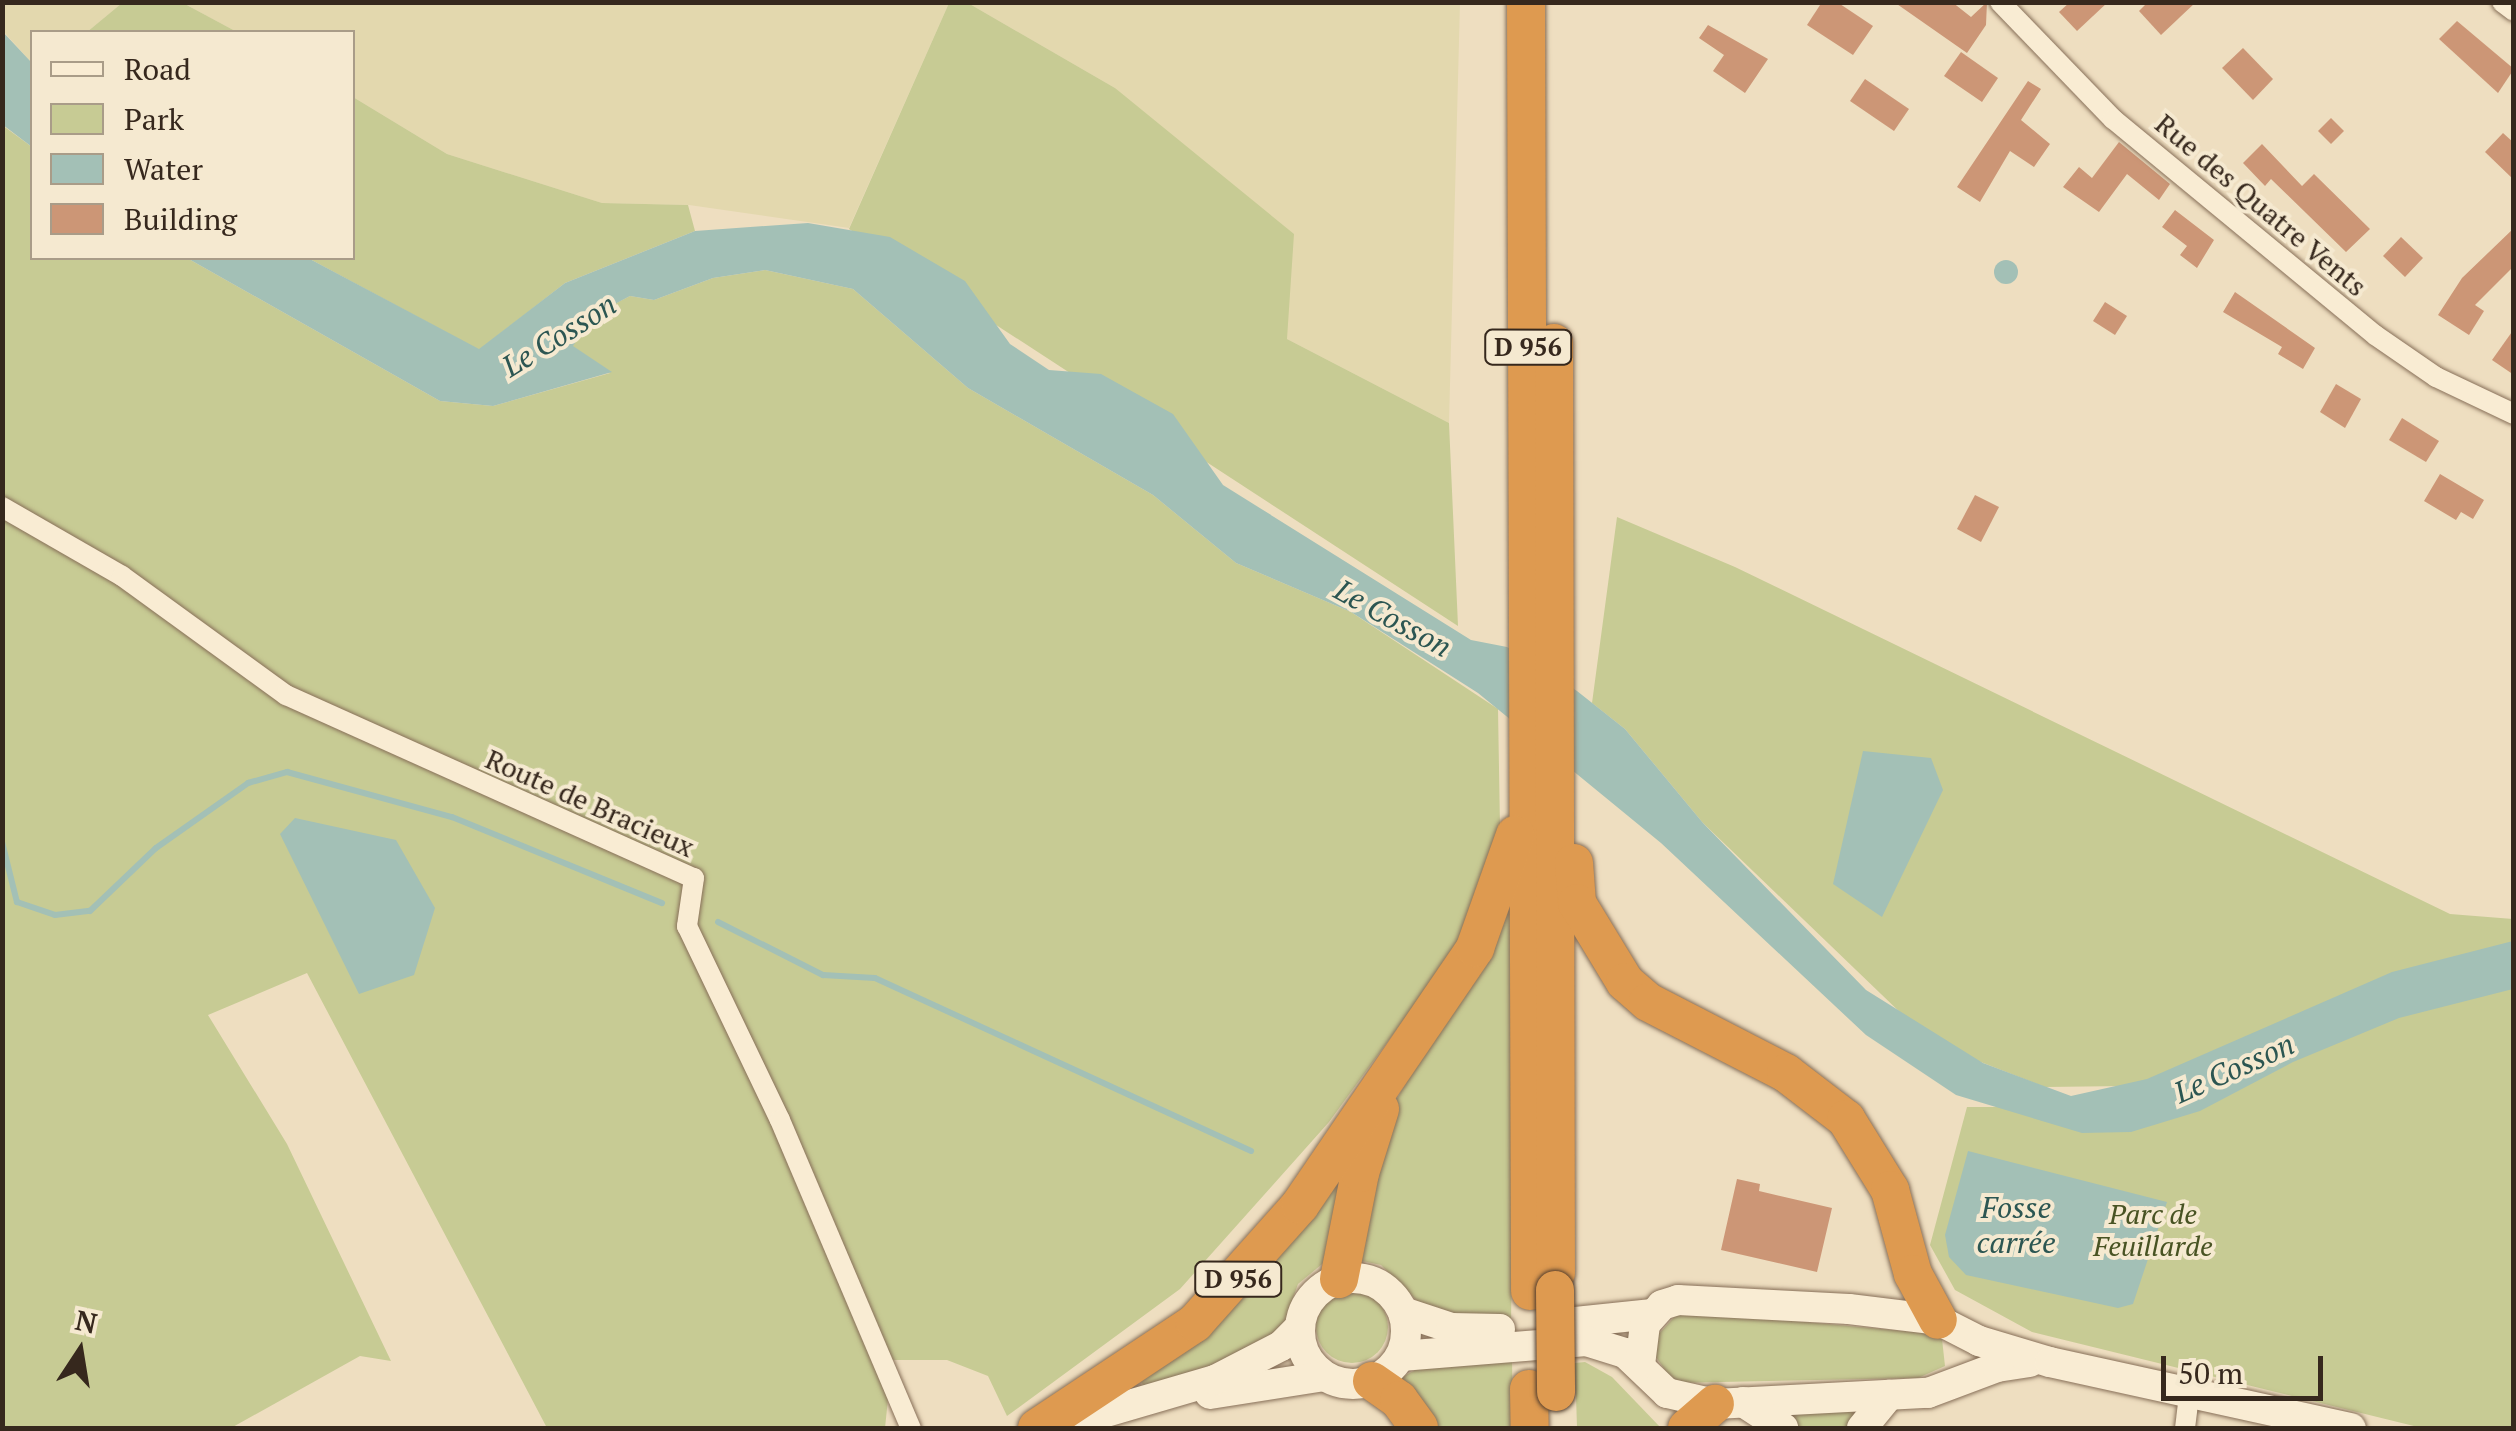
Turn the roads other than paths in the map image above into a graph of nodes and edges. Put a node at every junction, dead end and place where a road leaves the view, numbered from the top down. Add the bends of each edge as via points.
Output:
1 (1526, 2) edge
2 (1552, 2) edge
3 (2000, 2) edge
4 (2502, 2) edge
5 (2514, 11) edge
6 (2514, 414) edge
7 (2, 507) edge
8 (1542, 768) junction
9 (1390, 1078) junction
10 (1339, 1279) junction
11 (1403, 1312) junction
12 (1652, 1314) junction
13 (1948, 1325) junction
14 (1300, 1327) junction
15 (1400, 1356) junction
16 (2050, 1362) junction
17 (1640, 1364) junction
18 (1325, 1376) junction
19 (1372, 1381) junction
20 (1955, 1382) junction
21 (2190, 1389) junction
22 (1172, 1395) junction
23 (1889, 1395) junction
24 (1547, 1403) edge
25 (1715, 1412) edge
26 (912, 1428) edge
27 (1036, 1428) edge
28 (1051, 1428) edge
29 (1419, 1428) edge
30 (1530, 1428) edge
31 (1784, 1428) edge
32 (1862, 1428) edge
33 (2185, 1428) edge
34 (2350, 1428) edge

1 - 8 highway, D 956 via 1527,619
2 - 8 highway, D 956 via 1557,641
3 - 6 street, Rue des Quatre Vents via 2113,118 2376,336 2436,376
4 - 5 street
7 - 26 street, Route de Bracieux via 152,598 268,682 378,739 694,878 687,926 780,1120
8 - 9 highway, D 956 via 1490,918
8 - 13 highway, D 956 via 1572,837 1577,903 1607,961 1648,1002 1786,1073 1846,1120 1890,1190 1913,1274
8 - 24 highway, D 956
9 - 10 highway, D 956 via 1360,1173
9 - 27 highway, D 956 via 1300,1206 1196,1323
10 - 11 main road via 1370,1280
10 - 14 main road via 1312,1297
11 - 12 main road via 1472,1332
11 - 15 main road
12 - 13 main road via 1662,1305 1697,1298
12 - 17 main road via 1638,1346
13 - 16 main road
13 - 20 main road via 1965,1353
14 - 18 main road via 1306,1355
14 - 22 main road via 1250,1365
15 - 17 main road via 1586,1341
15 - 19 main road
16 - 20 main road via 1997,1367
16 - 21 main road
17 - 25 main road via 1667,1393
18 - 19 main road
18 - 22 main road
19 - 29 highway via 1399,1400
20 - 23 main road via 1928,1393
21 - 33 street
21 - 34 main road
22 - 28 main road
23 - 25 main road
23 - 32 main road
24 - 30 highway, D 956
25 - 31 main road

